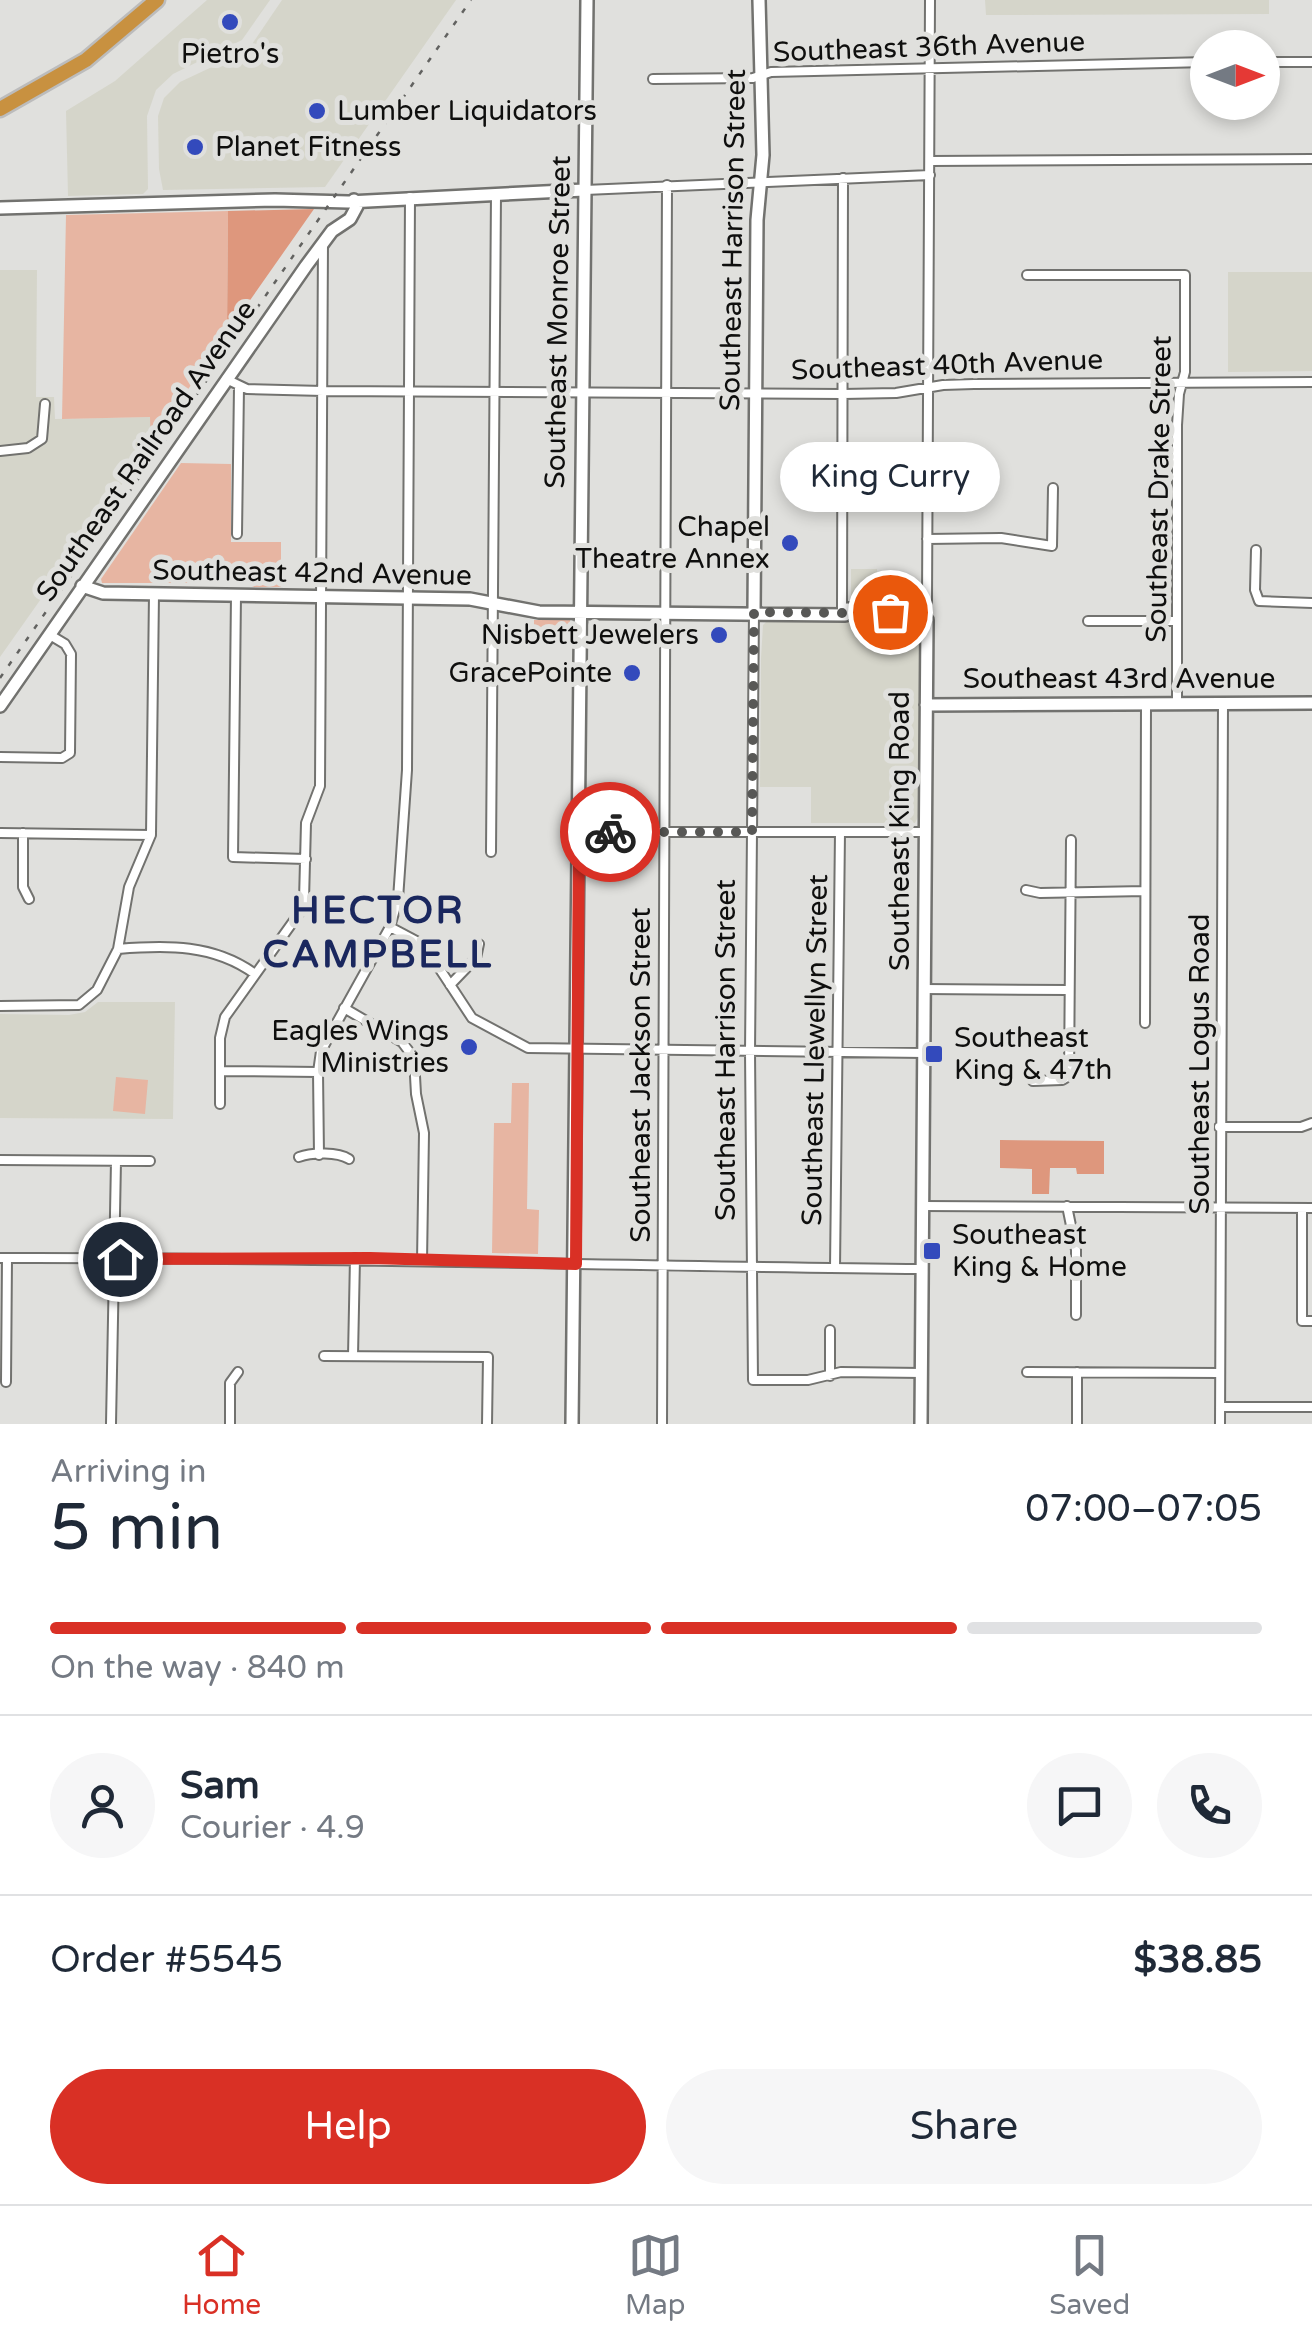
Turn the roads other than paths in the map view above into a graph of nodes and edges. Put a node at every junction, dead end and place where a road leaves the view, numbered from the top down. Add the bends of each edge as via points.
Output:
1 (158, 0) edge
2 (587, 0) edge
3 (759, 0) edge
4 (930, 0) edge
5 (1190, 62) edge
6 (1280, 62) edge
7 (1312, 62) edge
8 (930, 68) junction
9 (761, 75) junction
10 (652, 79) dead end
11 (0, 110) edge
12 (1312, 159) edge
13 (930, 161) junction
14 (930, 175) junction
15 (842, 178) junction
16 (760, 182) junction
17 (667, 186) junction
18 (584, 190) junction
19 (496, 194) junction
20 (410, 197) junction
21 (354, 200) junction
22 (0, 208) edge
23 (324, 241) junction
24 (1027, 275) dead end
25 (226, 380) junction
26 (1182, 382) junction
27 (1312, 382) edge
28 (239, 387) junction
29 (927, 388) junction
30 (323, 390) junction
31 (409, 391) junction
32 (495, 392) junction
33 (582, 392) junction
34 (668, 392) junction
35 (756, 393) junction
36 (843, 394) junction
37 (46, 404) dead end
38 (0, 451) edge
39 (1053, 488) dead end
40 (237, 534) dead end
41 (927, 539) junction
42 (1256, 550) dead end
43 (82, 586) junction
44 (154, 594) junction
45 (236, 595) junction
46 (321, 596) junction
47 (408, 598) junction
48 (1312, 603) edge
49 (493, 604) junction
50 (666, 611) junction
51 (579, 612) junction
52 (754, 612) junction
53 (842, 613) junction
54 (923, 613) junction
55 (1177, 620) junction
56 (1088, 621) dead end
57 (50, 635) junction
58 (1312, 703) edge
59 (1223, 704) junction
60 (926, 705) junction
61 (1146, 705) junction
62 (1178, 705) junction
63 (0, 706) edge
64 (0, 756) edge
65 (666, 831) junction
66 (0, 832) edge
67 (579, 832) junction
68 (752, 832) junction
69 (840, 832) junction
70 (926, 832) junction
71 (23, 833) junction
72 (151, 835) junction
73 (1071, 840) dead end
74 (491, 852) dead end
75 (306, 859) junction
76 (1026, 890) dead end
77 (1145, 891) junction
78 (1071, 892) junction
79 (29, 898) dead end
80 (390, 927) junction
81 (479, 944) dead end
82 (118, 949) junction
83 (255, 974) junction
84 (450, 985) junction
85 (924, 989) junction
86 (1069, 990) junction
87 (0, 1006) edge
88 (344, 1008) junction
89 (1145, 1023) dead end
90 (578, 1049) junction
91 (663, 1051) junction
92 (750, 1052) junction
93 (837, 1052) junction
94 (924, 1053) junction
95 (220, 1071) junction
96 (318, 1072) junction
97 (1033, 1081) dead end
98 (220, 1104) dead end
99 (1312, 1123) edge
100 (1219, 1127) junction
101 (319, 1155) junction
102 (299, 1157) dead end
103 (0, 1160) edge
104 (350, 1160) dead end
105 (116, 1161) junction
106 (150, 1161) dead end
107 (923, 1206) junction
108 (1067, 1206) junction
109 (1222, 1208) junction
110 (1307, 1208) edge
111 (3, 1258) edge
112 (114, 1258) junction
113 (355, 1258) junction
114 (422, 1261) junction
115 (576, 1264) junction
116 (662, 1266) junction
117 (750, 1267) junction
118 (834, 1268) junction
119 (923, 1269) junction
120 (1076, 1315) dead end
121 (1307, 1321) edge
122 (830, 1330) dead end
123 (324, 1356) dead end
124 (353, 1356) junction
125 (238, 1372) dead end
126 (1027, 1372) dead end
127 (1078, 1372) junction
128 (922, 1373) junction
129 (1220, 1373) junction
130 (830, 1376) junction
131 (6, 1382) dead end
132 (1220, 1407) junction
133 (1312, 1407) edge
134 (111, 1424) edge
135 (230, 1424) edge
136 (487, 1424) edge
137 (572, 1424) edge
138 (662, 1424) edge
139 (922, 1424) edge
140 (1076, 1424) edge
141 (1220, 1424) edge

1 - 11 highway via 86,60
2 - 18 street, Southeast Monroe Street
3 - 9 street, Southeast Harrison Street
4 - 8 street, Southeast King Road
5 - 8 street, Southeast 36th Avenue
6 - 7 street
8 - 9 street, Southeast 36th Avenue
8 - 13 street, Southeast King Road
9 - 10 street, Southeast 36th Avenue
9 - 16 street, Southeast Harrison Street
12 - 13 street
13 - 14 street, Southeast King Road
14 - 15 street
14 - 29 street, Southeast King Road
15 - 16 street
15 - 36 street
16 - 17 street
16 - 35 street, Southeast Harrison Street
17 - 18 street
17 - 34 street, Southeast Jackson Street
18 - 19 street
18 - 33 street, Southeast Monroe Street
19 - 20 street
19 - 32 street
20 - 21 street
20 - 31 street
21 - 22 street via 320,195
21 - 23 street, Southeast Railroad Avenue via 353,214
23 - 25 street, Southeast Railroad Avenue
23 - 30 street
24 - 26 street, Southeast Drake Street via 1185,275
25 - 28 street, Southeast 40th Avenue
25 - 43 street, Southeast Railroad Avenue
26 - 27 street, Southeast 40th Avenue
26 - 29 street, Southeast 40th Avenue
26 - 55 street, Southeast Drake Street
28 - 30 street, Southeast 40th Avenue
28 - 40 street
29 - 36 street, Southeast 40th Avenue
29 - 41 street, Southeast King Road
30 - 31 street, Southeast 40th Avenue
30 - 46 street
31 - 32 street, Southeast 40th Avenue
31 - 47 street
32 - 33 street, Southeast 40th Avenue
32 - 49 street
33 - 34 street, Southeast 40th Avenue
33 - 51 street, Southeast Monroe Street
34 - 35 street, Southeast 40th Avenue
34 - 50 street, Southeast Jackson Street
35 - 36 street, Southeast 40th Avenue
35 - 52 street, Southeast Harrison Street
36 - 53 street
37 - 38 street via 42,440
39 - 41 street via 1052,546 1000,538
41 - 54 street, Southeast King Road
42 - 48 street via 1258,601
43 - 44 street, Southeast 42nd Avenue via 97,593
43 - 57 street, Southeast Railroad Avenue
44 - 45 street, Southeast 42nd Avenue
44 - 72 street
45 - 46 street, Southeast 42nd Avenue
45 - 75 street via 233,857
46 - 47 street, Southeast 42nd Avenue
46 - 75 street via 320,786 306,823
47 - 49 street, Southeast 42nd Avenue
47 - 80 street via 407,770
49 - 51 street, Southeast 42nd Avenue
49 - 74 street
50 - 51 street, Southeast 42nd Avenue
50 - 52 street, Southeast 42nd Avenue
50 - 65 street, Southeast Jackson Street
51 - 67 street, Southeast Monroe Street
52 - 53 street, Southeast 42nd Avenue
52 - 68 street, Southeast Harrison Street
53 - 54 street, Southeast 42nd Avenue
54 - 60 street, Southeast King Road
55 - 56 street
55 - 62 street, Southeast Drake Street
57 - 63 street, Southeast Railroad Avenue
57 - 64 street via 71,654 68,756
58 - 59 street, Southeast 43rd Avenue
59 - 62 street, Southeast 43rd Avenue
59 - 100 street, Southeast Logus Road
60 - 61 street, Southeast 43rd Avenue
60 - 70 street, Southeast King Road
61 - 62 street, Southeast 43rd Avenue
61 - 77 street
65 - 67 street
65 - 68 street
65 - 91 street, Southeast Jackson Street
66 - 71 street
67 - 90 street, Southeast Monroe Street
68 - 69 street
68 - 92 street, Southeast Harrison Street
69 - 70 street
69 - 93 street, Southeast Llewellyn Street
70 - 85 street, Southeast King Road
71 - 72 street
71 - 79 street via 22,887
72 - 82 street via 129,887
73 - 78 street
75 - 83 street via 300,912
76 - 78 street
77 - 78 street
77 - 89 street
78 - 86 street
80 - 84 street via 424,944
80 - 88 street
81 - 84 street via 476,958
82 - 83 street via 205,950
82 - 87 street via 89,999 68,1006
83 - 95 street via 222,1023
84 - 90 street via 472,1018 520,1046
85 - 86 street
85 - 94 street, Southeast King Road
86 - 97 street via 1069,1076
88 - 96 street via 325,1040
88 - 114 street via 402,1042 414,1058 424,1133
90 - 91 street
90 - 115 street, Southeast Monroe Street
91 - 92 street
91 - 116 street, Southeast Jackson Street
92 - 93 street
92 - 117 street, Southeast Harrison Street
93 - 94 street
93 - 118 street, Southeast Llewellyn Street
94 - 107 street, Southeast King Road
95 - 96 street
95 - 98 street
96 - 101 street
99 - 100 street
100 - 109 street, Southeast Logus Road
101 - 102 street
101 - 104 street
103 - 105 street
105 - 106 street
105 - 112 street
107 - 108 street
107 - 119 street, Southeast King Road
108 - 109 street
108 - 120 street via 1076,1250
109 - 110 street
109 - 129 street, Southeast Logus Road
110 - 121 street
111 - 112 street
111 - 131 street
112 - 113 street
112 - 134 street
113 - 114 street
113 - 124 street
114 - 115 street
115 - 116 street
115 - 137 street, Southeast Monroe Street
116 - 117 street
116 - 138 street, Southeast Jackson Street
117 - 118 street
117 - 130 street, Southeast Harrison Street via 753,1380
118 - 119 street
119 - 128 street, Southeast King Road
122 - 130 street
123 - 124 street
124 - 136 street via 488,1357
125 - 135 street via 230,1383
126 - 127 street
127 - 129 street
127 - 140 street
128 - 130 street
128 - 139 street, Southeast King Road
129 - 132 street, Southeast Logus Road
132 - 133 street
132 - 141 street, Southeast Logus Road

